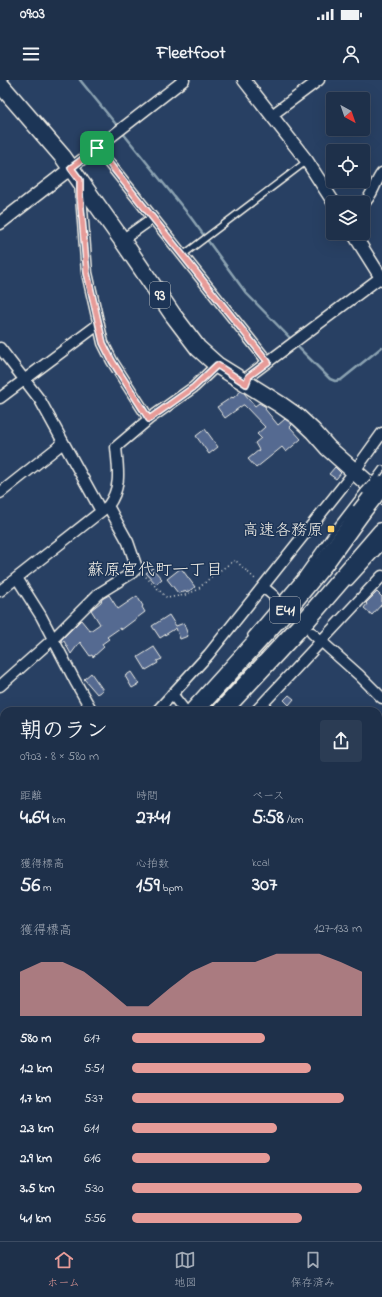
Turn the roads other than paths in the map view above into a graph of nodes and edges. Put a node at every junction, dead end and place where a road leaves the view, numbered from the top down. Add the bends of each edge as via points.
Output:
1 (184, 80) edge
2 (244, 80) edge
3 (319, 80) edge
4 (0, 84) edge
5 (272, 115) junction
6 (97, 148) junction
7 (307, 161) junction
8 (382, 173) edge
9 (75, 174) junction
10 (330, 196) edge
11 (370, 197) edge
12 (153, 218) junction
13 (0, 223) edge
14 (122, 240) junction
15 (357, 240) edge
16 (183, 255) junction
17 (381, 278) edge
18 (99, 324) junction
19 (0, 348) edge
20 (268, 362) junction
21 (217, 365) junction
22 (24, 380) junction
23 (246, 384) junction
24 (0, 398) edge
25 (149, 419) junction
26 (382, 433) edge
27 (63, 443) junction
28 (382, 469) edge
29 (354, 472) junction
30 (378, 482) edge
31 (0, 493) edge
32 (382, 496) edge
33 (104, 508) junction
34 (382, 532) edge
35 (382, 547) edge
36 (382, 576) edge
37 (17, 578) junction
38 (347, 586) dead end
39 (263, 587) junction
40 (0, 590) edge
41 (274, 596) tunnel mouth
42 (325, 608) dead end
43 (312, 633) tunnel mouth
44 (53, 639) junction
45 (320, 641) junction
46 (246, 642) dead end
47 (276, 653) junction
48 (227, 665) dead end
49 (0, 686) edge
50 (172, 694) junction
51 (382, 698) edge
52 (202, 702) edge
53 (90, 707) edge
54 (161, 707) edge
55 (182, 707) edge
56 (226, 707) edge
57 (260, 707) edge

1 - 6 street
2 - 5 street
3 - 5 street
4 - 9 main road, 93
5 - 7 street
6 - 9 street
6 - 12 street
7 - 10 street
7 - 16 lane
8 - 11 street
9 - 13 street
9 - 14 main road, 93
9 - 18 street via 80,196 87,273
12 - 14 street
12 - 16 street
14 - 21 main road, 93 via 198,348
15 - 17 street
16 - 20 street
17 - 20 street
18 - 22 street
18 - 25 street via 103,343 112,361
19 - 22 street
20 - 23 street via 249,376
21 - 23 main road, 93
21 - 25 street via 194,387
22 - 24 street
22 - 27 street via 40,400
23 - 29 main road, 93 via 298,417
25 - 33 street via 116,447 119,480 115,497
26 - 29 street
27 - 31 street
27 - 33 street
28 - 30 lane
29 - 32 main road, 93
29 - 39 street
30 - 46 lane, bridge via 364,491 302,575
30 - 52 highway, E41, bridge via 361,512 325,562 290,605
33 - 37 street
33 - 44 street via 128,542 137,568 132,574 98,594
34 - 47 highway, E41
35 - 38 lane
36 - 45 street
37 - 40 street
37 - 44 street
39 - 41 street
39 - 50 street via 209,654
42 - 47 lane
43 - 45 street
44 - 49 street
44 - 53 street
45 - 51 street
45 - 57 street
47 - 56 highway, E41
48 - 52 lane
50 - 54 street
50 - 55 street

